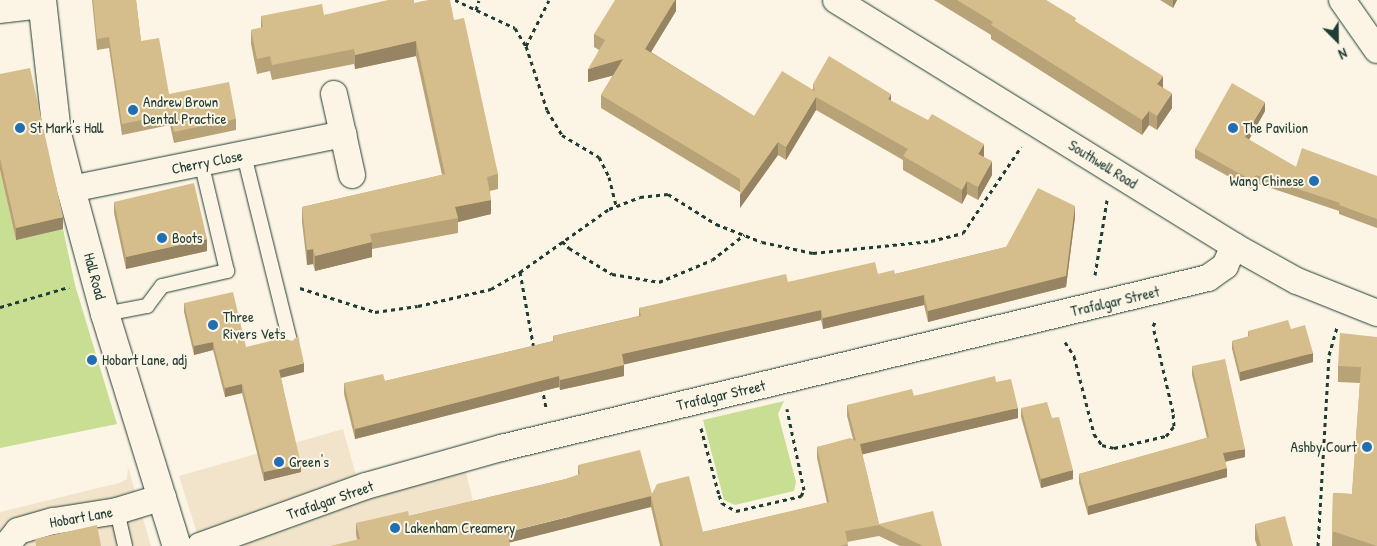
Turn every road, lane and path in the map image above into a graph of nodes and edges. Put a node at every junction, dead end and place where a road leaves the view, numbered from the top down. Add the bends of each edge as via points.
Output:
1 (455, 0) edge
2 (479, 0) edge
3 (550, 0) edge
4 (836, 0) edge
5 (1342, 0) edge
6 (42, 3) edge
7 (0, 10) edge
8 (476, 10) junction
9 (526, 46) junction
10 (1377, 50) edge
11 (334, 94) dead end
12 (1038, 122) junction
13 (342, 134) junction
14 (244, 155) junction
15 (200, 162) junction
16 (352, 175) dead end
17 (1120, 175) junction
18 (71, 189) junction
19 (616, 206) junction
20 (744, 235) junction
21 (562, 241) junction
22 (1234, 246) junction
23 (520, 272) junction
24 (96, 278) junction
25 (278, 289) junction
26 (1157, 291) junction
27 (1345, 302) junction
28 (1097, 306) junction
29 (0, 307) edge
30 (105, 314) junction
31 (1377, 314) edge
32 (1051, 316) junction
33 (290, 341) edge
34 (535, 356) edge
35 (794, 378) junction
36 (541, 382) edge
37 (689, 403) junction
38 (551, 436) junction
39 (163, 496) junction
40 (117, 511) junction
41 (6, 546) edge
42 (125, 546) edge
43 (177, 546) edge
44 (200, 546) edge
45 (1318, 546) edge

1 - 8 path
2 - 8 path
3 - 9 path
4 - 12 street, Southwell Road
5 - 10 street
6 - 7 street
6 - 18 street, Hall Road via 57,134
8 - 9 path via 515,28
9 - 19 path via 547,110 562,135 600,157
11 - 13 street
12 - 17 street, Southwell Road
12 - 20 path via 963,233 884,248 813,253
13 - 14 street, Cherry Close
13 - 16 street
14 - 15 street, Cherry Close
14 - 25 lane
15 - 18 street, Cherry Close
15 - 30 lane via 227,271 162,286 147,306
17 - 22 street, Southwell Road
17 - 28 path via 1106,202 1094,285
18 - 24 street, Hall Road
19 - 20 path via 640,197 668,194 716,224
19 - 21 path
20 - 21 path via 712,260 660,282 612,274
21 - 23 path
22 - 26 street, Trafalgar Street via 1225,266 1208,278
22 - 27 street, Southwell Road via 1296,281
23 - 25 path via 491,289 375,312 303,288
23 - 34 path
24 - 29 path
24 - 30 street, Hall Road
25 - 33 lane
26 - 28 street, Trafalgar Street
26 - 32 path via 1162,310 1153,326 1174,412 1174,426 1166,436 1114,448 1102,445 1094,434 1074,356 1068,344 1057,338
27 - 31 street, Southwell Road
27 - 45 path via 1329,355
28 - 32 street, Trafalgar Street
30 - 39 street, Hall Road
32 - 35 street, Trafalgar Street
35 - 37 street, Trafalgar Street
35 - 37 path via 797,394 788,401 786,413 804,490 801,496 736,511 729,509 719,495 701,428 693,418
36 - 38 path
37 - 38 street, Trafalgar Street
38 - 44 street, Trafalgar Street via 366,486
39 - 40 street, Hobart Lane
39 - 43 street, Hall Road
40 - 41 street, Hobart Lane via 54,521 18,531
40 - 42 lane

